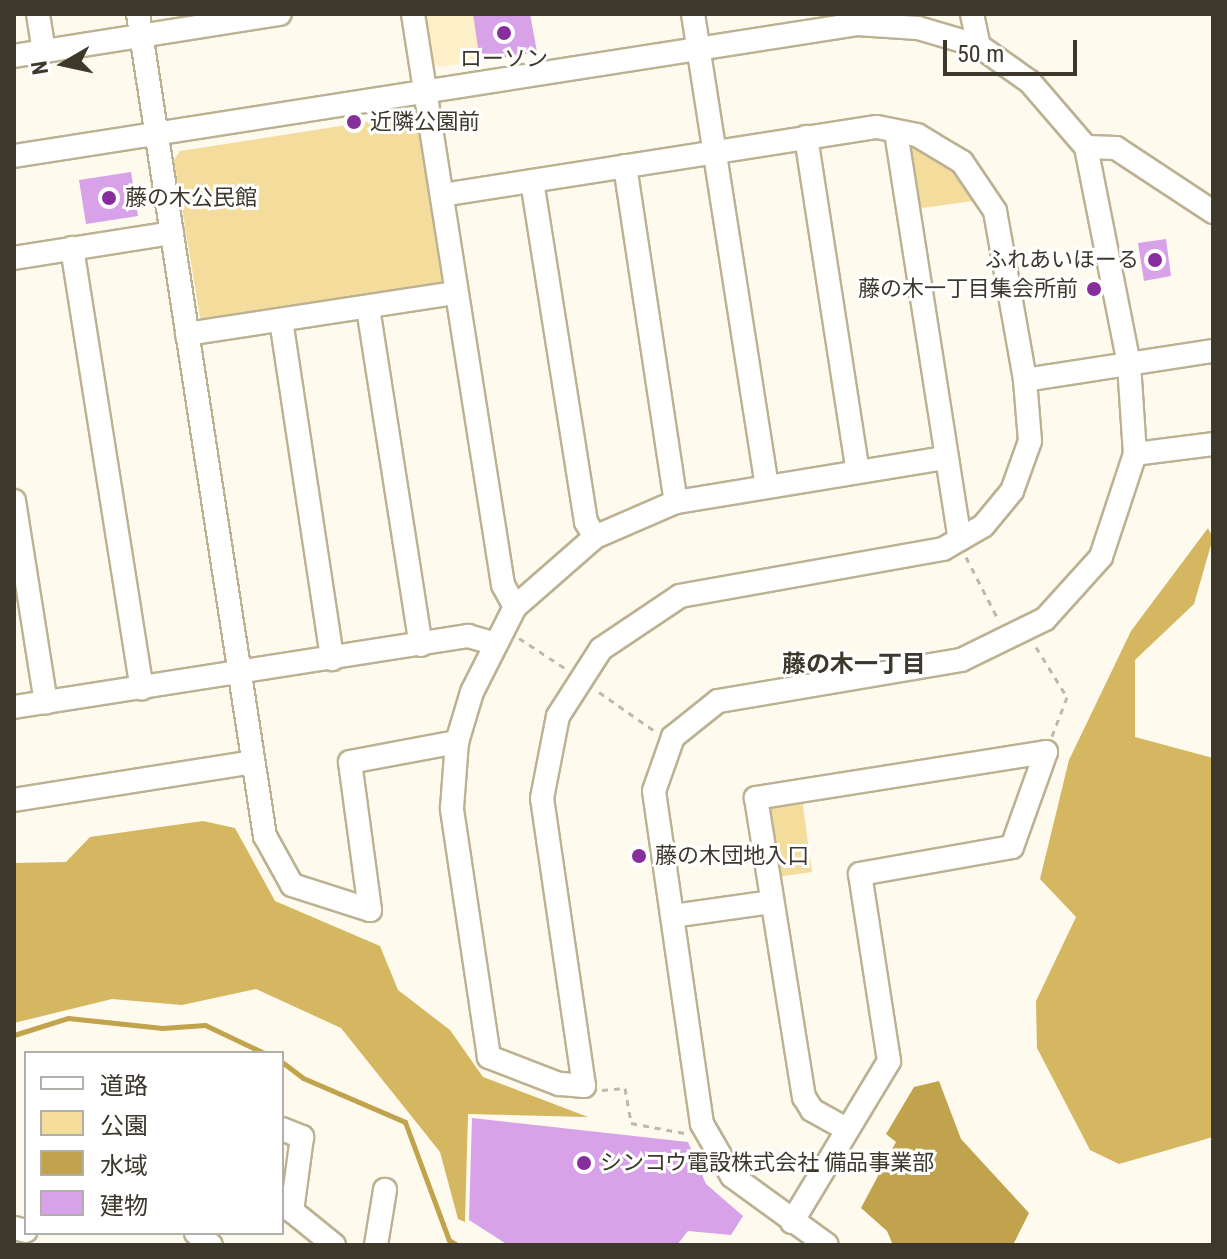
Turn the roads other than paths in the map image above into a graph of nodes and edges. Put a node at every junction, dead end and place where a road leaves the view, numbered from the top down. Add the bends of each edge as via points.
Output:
1 (38, 14) edge
2 (138, 14) edge
3 (280, 14) edge
4 (413, 14) edge
5 (693, 14) edge
6 (972, 14) edge
7 (231, 18) edge
8 (142, 37) junction
9 (979, 46) junction
10 (698, 48) junction
11 (44, 52) junction
12 (14, 56) edge
13 (425, 92) junction
14 (896, 132) junction
15 (156, 134) junction
16 (806, 137) junction
17 (1086, 147) junction
18 (715, 150) junction
19 (14, 156) edge
20 (625, 166) junction
21 (532, 181) junction
22 (442, 195) junction
23 (1213, 212) edge
24 (172, 233) junction
25 (72, 248) junction
26 (14, 258) edge
27 (456, 293) junction
28 (368, 308) junction
29 (281, 320) junction
30 (187, 334) junction
31 (1213, 351) edge
32 (1129, 364) junction
33 (1025, 380) junction
34 (1213, 444) edge
35 (1135, 454) junction
36 (946, 458) junction
37 (858, 471) junction
38 (767, 485) junction
39 (14, 501) edge
40 (676, 502) junction
41 (595, 537) junction
42 (959, 540) junction
43 (515, 607) junction
44 (493, 643) junction
45 (421, 645) junction
46 (332, 659) junction
47 (241, 674) junction
48 (142, 688) junction
49 (46, 702) junction
50 (14, 707) edge
51 (457, 742) junction
52 (253, 762) junction
53 (14, 800) edge
54 (772, 902) junction
55 (672, 916) junction
56 (844, 1128) junction
57 (284, 1130) edge
58 (385, 1190) dead end
59 (792, 1222) junction
60 (334, 1245) edge
61 (376, 1245) edge
62 (827, 1245) edge

1 - 11 street
2 - 8 street
3 - 7 street
4 - 13 street
5 - 10 street
6 - 9 street
7 - 8 street
8 - 11 street
8 - 15 street
9 - 10 street via 918,28 857,24
9 - 17 street via 1030,82
10 - 13 street
10 - 18 street
11 - 12 street
13 - 15 street
13 - 22 street
14 - 16 street via 877,127
14 - 33 street via 917,135 962,162 995,211
14 - 36 street
15 - 19 street
15 - 24 street
16 - 18 street
16 - 37 street
17 - 23 street via 1116,148
17 - 32 street
18 - 20 street
18 - 38 street
20 - 21 street
20 - 40 street
21 - 22 street
21 - 41 street via 586,522
22 - 27 street
24 - 25 street
24 - 30 street
25 - 26 street
25 - 48 street
27 - 28 street
27 - 43 street via 503,585
28 - 29 street
28 - 45 street
29 - 30 street
29 - 46 street
30 - 47 street
31 - 32 street
32 - 33 street
32 - 35 street
33 - 42 street via 1030,441 1012,491 983,526
34 - 35 street
35 - 55 street via 1101,557 1045,619 961,660 718,701 673,737 654,791
36 - 37 street
36 - 42 street
37 - 38 street
38 - 40 street
39 - 49 street
40 - 41 street
41 - 43 street
42 - 51 street via 943,549 680,596 601,649 558,716 542,798 584,1086 559,1084 489,1057 452,808
43 - 44 street
44 - 45 street via 468,636
44 - 51 street
45 - 46 street
46 - 47 street
47 - 48 street
47 - 52 street
48 - 49 street
49 - 50 street
51 - 52 street via 350,762 370,910 292,885 265,836
52 - 53 street
54 - 55 street
54 - 56 street via 804,1097 812,1110
54 - 56 street via 756,798 1046,752 1012,847 860,874 889,1061
55 - 59 street via 702,1124 732,1176
56 - 59 street
57 - 60 street via 302,1137 292,1211
58 - 61 street
59 - 62 street

